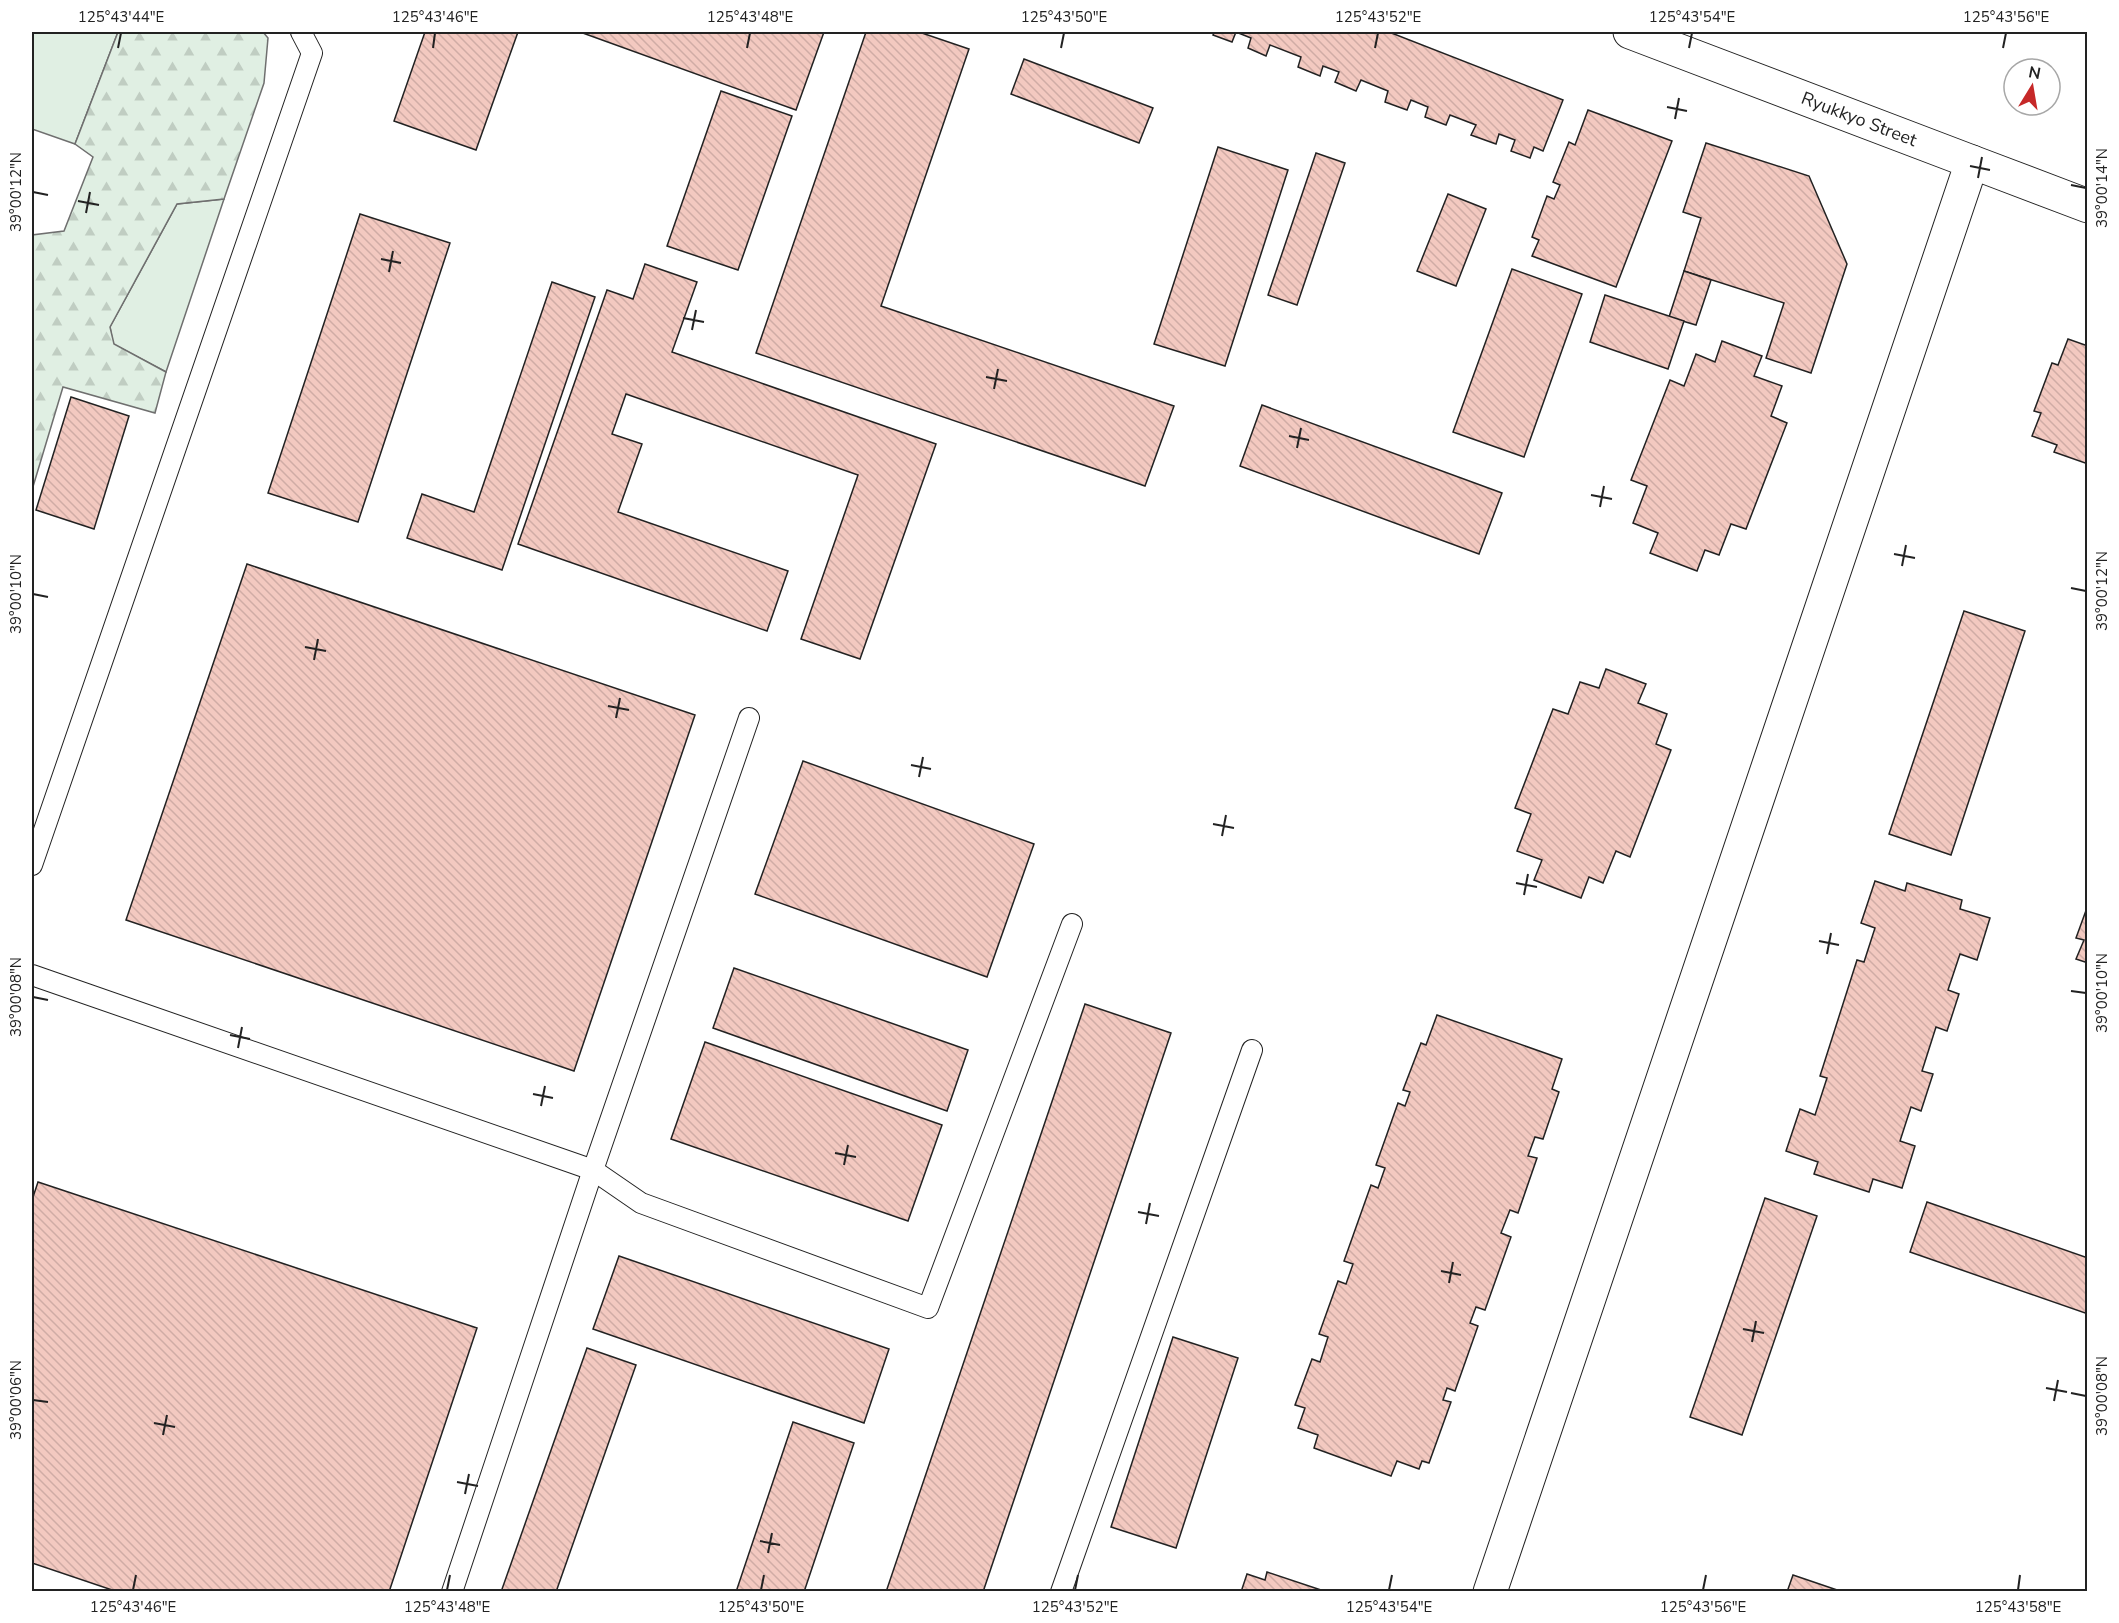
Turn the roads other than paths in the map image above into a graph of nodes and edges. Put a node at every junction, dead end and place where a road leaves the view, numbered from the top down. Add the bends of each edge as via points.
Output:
1 (301, 32) edge
2 (1630, 32) edge
3 (1972, 162) junction
4 (2088, 206) edge
5 (749, 718) dead end
6 (32, 865) edge
7 (1072, 924) dead end
8 (32, 975) edge
9 (1252, 1050) dead end
10 (593, 1170) junction
11 (452, 1592) edge
12 (1061, 1592) edge
13 (1490, 1592) edge

1 - 6 lane via 312,53
2 - 3 street, Ryukkyo Street
3 - 4 street, Ryukkyo Street
3 - 13 street
5 - 10 lane
7 - 10 lane via 928,1308 641,1203
8 - 10 lane
9 - 12 lane
10 - 11 lane

